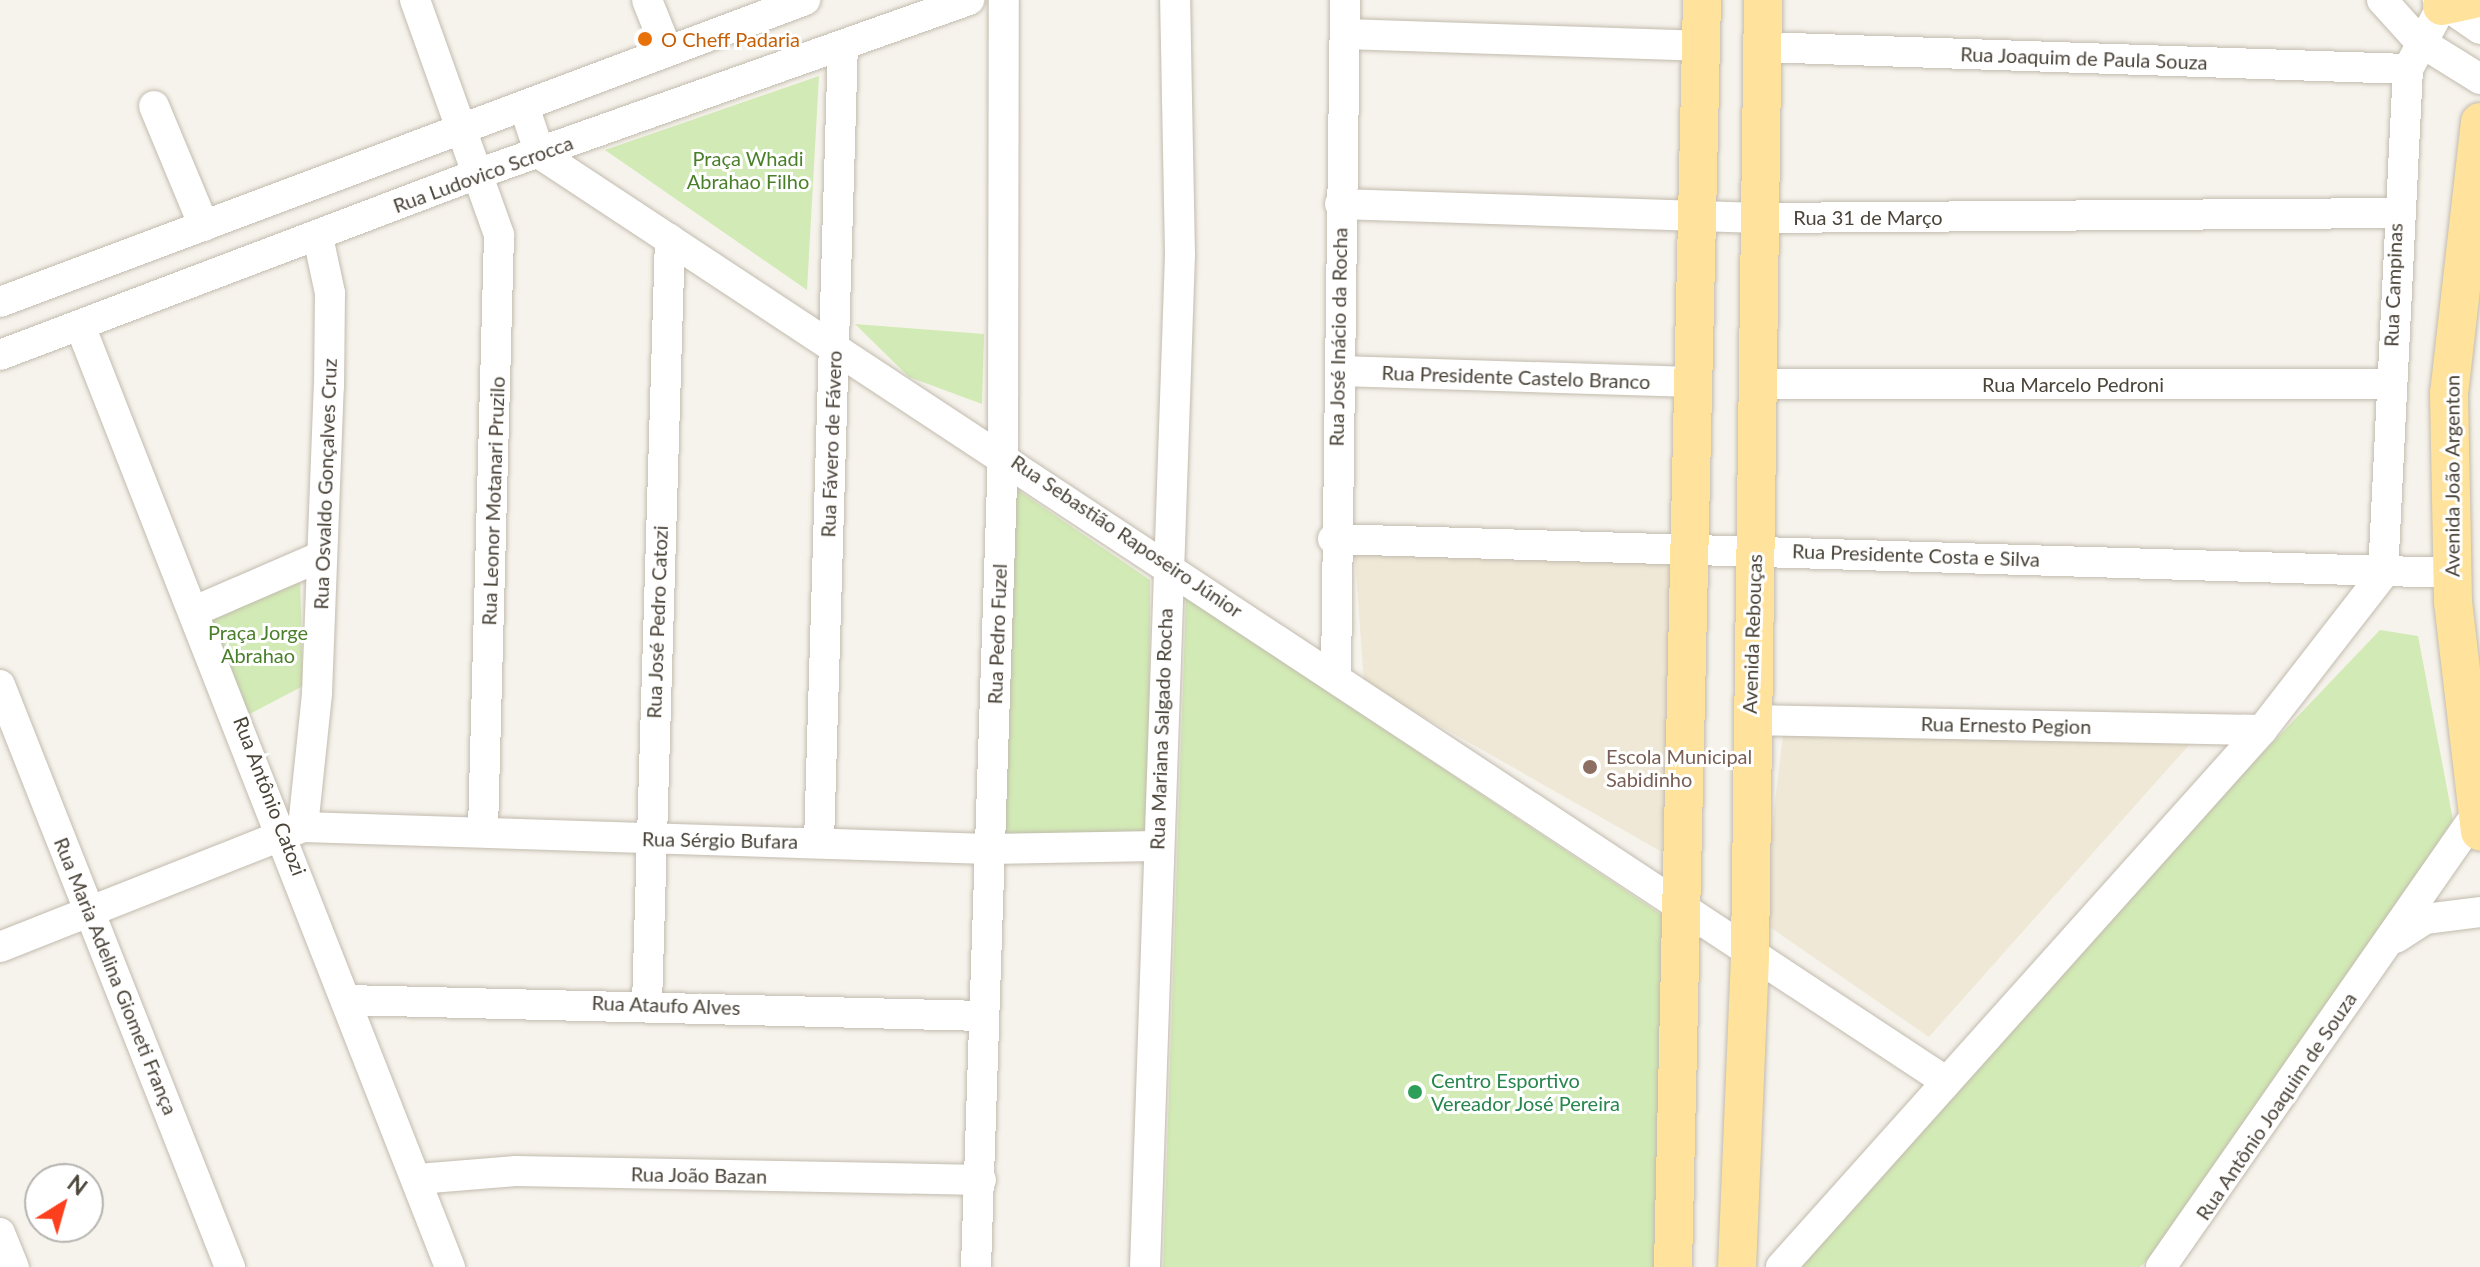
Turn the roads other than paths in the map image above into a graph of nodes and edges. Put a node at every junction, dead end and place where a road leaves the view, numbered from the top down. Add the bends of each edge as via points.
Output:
1 (415, 0) edge
2 (647, 0) edge
3 (805, 0) edge
4 (969, 0) edge
5 (1004, 0) edge
6 (1175, 0) edge
7 (1345, 0) edge
8 (1702, 0) edge
9 (1763, 0) edge
10 (2382, 0) edge
11 (2450, 2) edge
12 (2480, 29) edge
13 (1345, 34) junction
14 (2419, 41) junction
15 (843, 45) junction
16 (1699, 46) junction
17 (1761, 47) junction
18 (667, 50) junction
19 (2408, 69) junction
20 (2480, 79) edge
21 (154, 106) dead end
22 (524, 106) junction
23 (2480, 122) edge
24 (464, 130) junction
25 (540, 154) junction
26 (480, 173) junction
27 (1340, 204) junction
28 (2396, 213) junction
29 (1696, 216) junction
30 (1759, 218) junction
31 (204, 226) junction
32 (318, 237) junction
33 (670, 239) junction
34 (0, 302) edge
35 (81, 328) junction
36 (835, 345) junction
37 (0, 355) edge
38 (1340, 371) junction
39 (1693, 382) junction
40 (1757, 384) junction
41 (2390, 384) junction
42 (1003, 453) junction
43 (1333, 539) junction
44 (1692, 548) junction
45 (1756, 548) junction
46 (322, 556) junction
47 (1167, 566) junction
48 (2451, 573) junction
49 (2383, 574) junction
50 (197, 610) junction
51 (1336, 674) junction
52 (0, 685) edge
53 (1749, 720) junction
54 (2262, 730) junction
55 (2478, 823) edge
56 (294, 830) junction
57 (483, 832) junction
58 (650, 840) junction
59 (819, 842) junction
60 (1157, 846) junction
61 (989, 849) junction
62 (1686, 910) junction
63 (91, 912) junction
64 (2480, 912) edge
65 (2387, 944) junction
66 (0, 947) edge
67 (1750, 954) junction
68 (347, 1000) junction
69 (647, 1004) junction
70 (984, 1016) junction
71 (1947, 1082) junction
72 (418, 1179) junction
73 (981, 1180) junction
74 (0, 1233) edge
75 (2169, 1263) edge
76 (14, 1267) edge
77 (230, 1267) edge
78 (450, 1267) edge
79 (976, 1267) edge
80 (1145, 1267) edge
81 (1673, 1267) edge
82 (1737, 1267) edge
83 (1781, 1267) edge

1 - 24 street, Rua Leonor Motanari Pruzilo
2 - 18 street
3 - 18 street
4 - 15 street, Rua Ludovico Scrocca
5 - 42 street, Rua Pedro Fuzel
6 - 47 street, Rua Mariana Salgado Rocha via 1180,255
7 - 13 street, Rua José Inácio da Rocha
8 - 16 main road
9 - 17 main road, Avenida Rebouças
10 - 14 street
11 - 12 street
11 - 14 street, Rua Campinas
13 - 16 street
13 - 27 street, Rua José Inácio da Rocha
14 - 19 street, Rua Campinas
14 - 20 street
15 - 25 street, Rua Ludovico Scrocca
15 - 36 street, Rua Fávero de Fávero
16 - 29 main road
17 - 19 street, Rua Joaquim de Paula Souza
17 - 30 main road, Avenida Rebouças
18 - 22 street
19 - 28 street, Rua Campinas
21 - 31 street
22 - 24 street
22 - 25 street
23 - 48 main road, Avenida João Argenton via 2449,393
24 - 26 street, Rua Leonor Motanari Pruzilo
24 - 31 street
25 - 26 street, Rua Ludovico Scrocca
25 - 33 street, Rua Sebastião Raposeiro Júnior
26 - 32 street, Rua Ludovico Scrocca
26 - 57 street, Rua Leonor Motanari Pruzilo via 496,211 499,263
27 - 29 street, Rua 31 de Março
27 - 38 street, Rua José Inácio da Rocha
28 - 30 street, Rua 31 de Março
28 - 41 street, Rua Campinas
29 - 30 street, Rua 31 de Março
29 - 39 main road
30 - 40 main road, Avenida Rebouças
31 - 34 street
32 - 35 street, Rua Ludovico Scrocca
32 - 46 street, Rua Osvaldo Gonçalves Cruz via 330,293
33 - 36 street, Rua Sebastião Raposeiro Júnior
33 - 58 street, Rua José Pedro Catozi
35 - 37 street, Rua Ludovico Scrocca
35 - 50 street, Rua Antônio Catozi
36 - 42 street, Rua Sebastião Raposeiro Júnior
36 - 59 street, Rua Fávero de Fávero
38 - 39 street, Rua Presidente Castelo Branco
38 - 43 street, Rua José Inácio da Rocha
39 - 44 main road
40 - 41 street, Rua Marcelo Pedroni
40 - 45 main road, Avenida Rebouças
41 - 49 street, Rua Campinas
42 - 47 street, Rua Sebastião Raposeiro Júnior
42 - 61 street, Rua Pedro Fuzel
43 - 44 street, Rua Presidente Costa e Silva
43 - 51 street, Rua José Inácio da Rocha
44 - 45 street, Rua Presidente Costa e Silva
44 - 62 main road
45 - 49 street, Rua Presidente Costa e Silva
45 - 53 main road, Avenida Rebouças
46 - 50 street
46 - 56 street, Rua Osvaldo Gonçalves Cruz
47 - 51 street, Rua Sebastião Raposeiro Júnior
47 - 60 street, Rua Mariana Salgado Rocha
48 - 49 street, Rua Presidente Costa e Silva
48 - 55 main road, Avenida João Argenton
49 - 54 street
50 - 56 street, Rua Antônio Catozi
51 - 62 street, Rua Sebastião Raposeiro Júnior
52 - 63 street, Rua Maria Adelina Giometi França
53 - 54 street, Rua Ernesto Pegion
53 - 67 main road, Avenida Rebouças
54 - 71 street
55 - 65 street, Rua Antônio Joaquim de Souza
56 - 57 street, Rua Sérgio Bufara
56 - 63 street
56 - 68 street, Rua Antônio Catozi
57 - 58 street, Rua Sérgio Bufara
58 - 59 street, Rua Sérgio Bufara
58 - 69 street, Rua José Pedro Catozi
59 - 61 street, Rua Sérgio Bufara
60 - 61 street, Rua Sérgio Bufara
60 - 80 street, Rua Mariana Salgado Rocha
61 - 70 street, Rua Pedro Fuzel
62 - 67 street, Rua Sebastião Raposeiro Júnior
62 - 81 main road
63 - 66 street
63 - 77 street, Rua Maria Adelina Giometi França
64 - 65 street, Rua Antônio Joaquim de Souza via 2425,919
65 - 75 street, Rua Antônio Joaquim de Souza
67 - 71 street, Rua Sebastião Raposeiro Júnior
67 - 82 main road, Avenida Rebouças
68 - 69 street, Rua Ataufo Alves
68 - 72 street, Rua Antônio Catozi
69 - 70 street, Rua Ataufo Alves
70 - 73 street, Rua Pedro Fuzel
71 - 83 street
72 - 73 street, Rua João Bazan via 516,1171
72 - 78 street, Rua Antônio Catozi
73 - 79 street, Rua Pedro Fuzel
74 - 76 street

